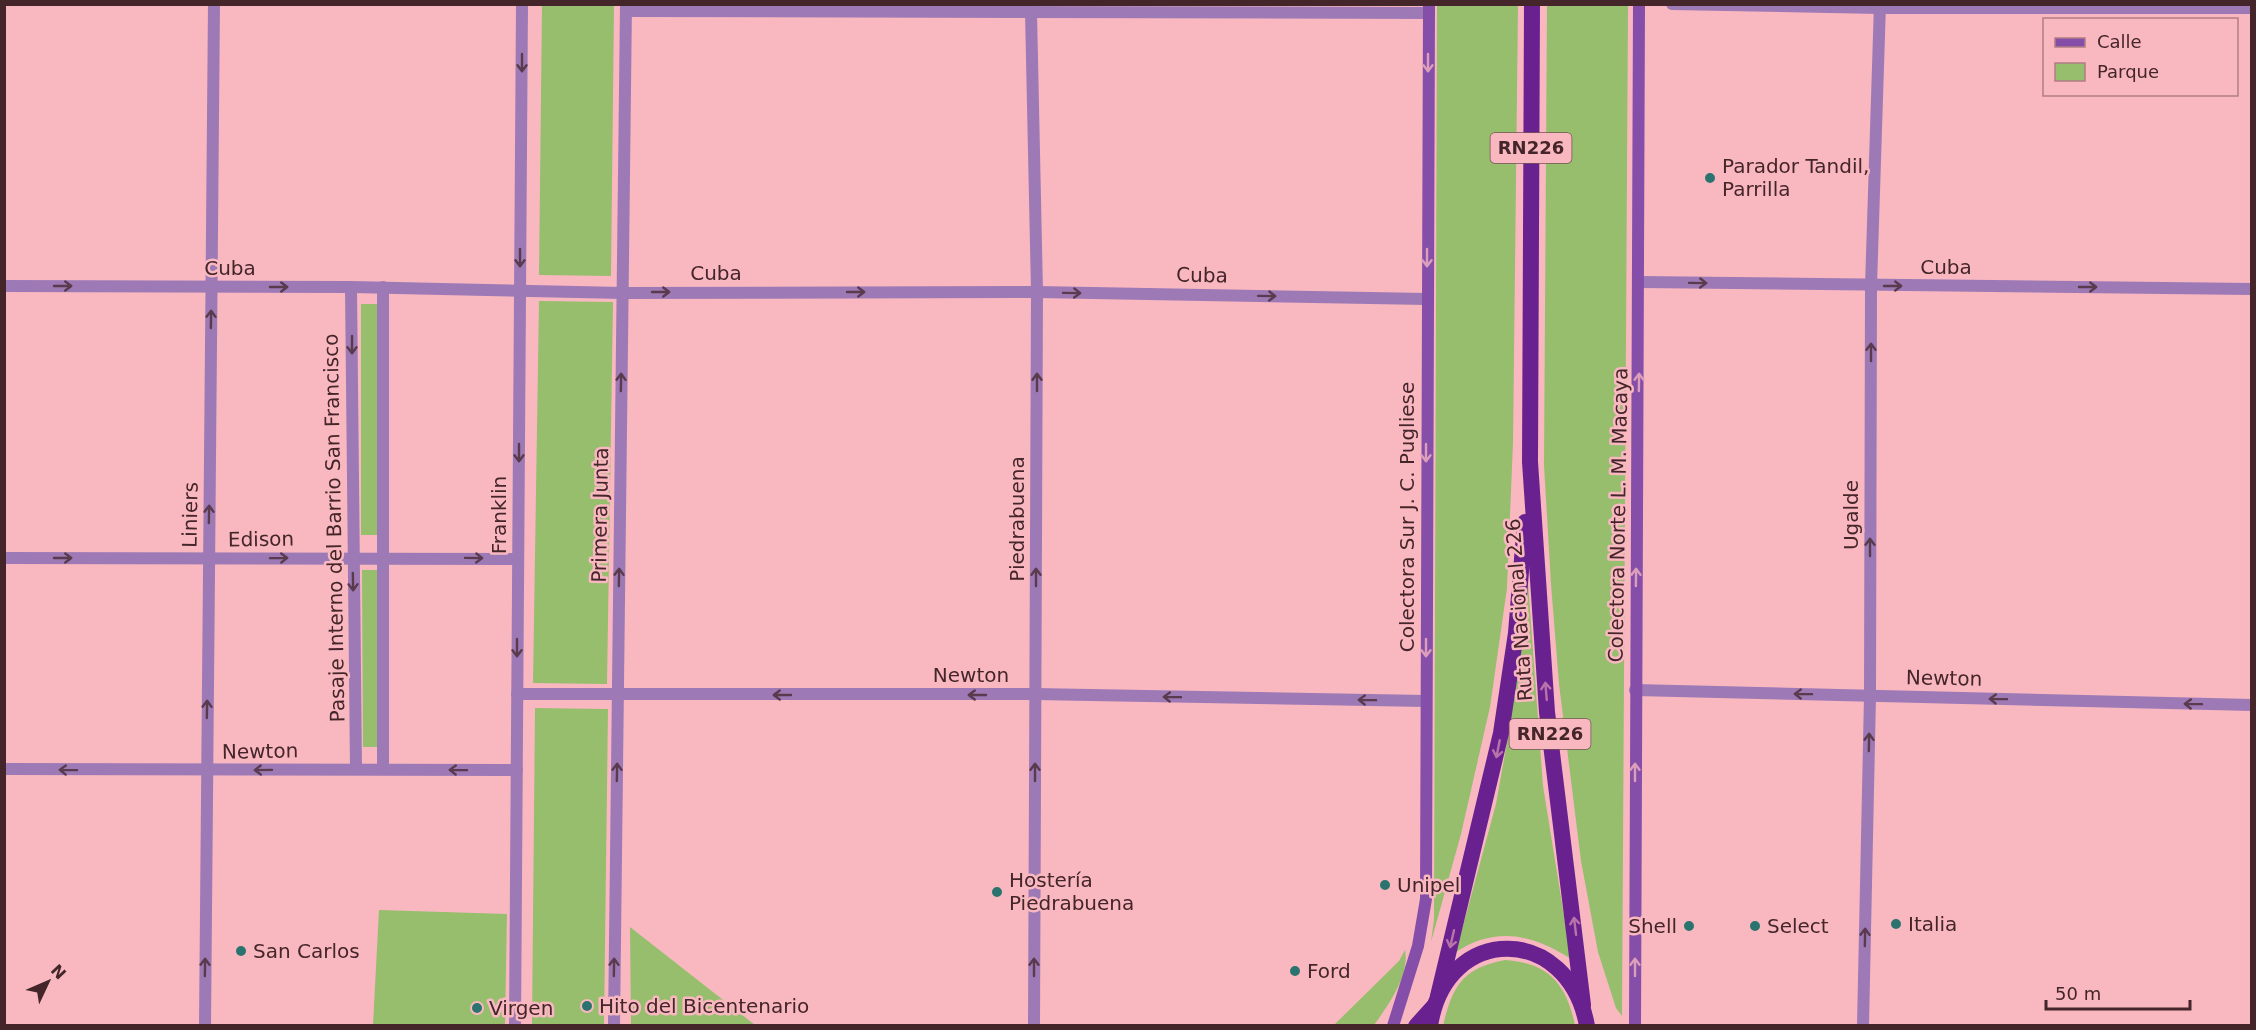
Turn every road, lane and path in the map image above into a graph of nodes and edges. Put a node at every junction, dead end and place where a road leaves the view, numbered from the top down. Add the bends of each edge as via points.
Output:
1 (214, 4) edge
2 (522, 4) edge
3 (1532, 4) edge
4 (1639, 4) edge
5 (1672, 4) edge
6 (1880, 6) edge
7 (626, 8) edge
8 (860, 8) edge
9 (2252, 8) edge
10 (1190, 9) edge
11 (1429, 9) edge
12 (1031, 12) junction
13 (1640, 282) junction
14 (4, 286) edge
15 (1871, 286) junction
16 (351, 287) junction
17 (383, 287) junction
18 (211, 288) junction
19 (520, 289) junction
20 (2252, 289) edge
21 (622, 292) junction
22 (1037, 292) junction
23 (1427, 299) junction
24 (1530, 462) junction
25 (353, 557) junction
26 (382, 557) junction
27 (4, 558) edge
28 (518, 558) junction
29 (209, 559) junction
30 (1635, 690) junction
31 (517, 694) junction
32 (1035, 694) junction
33 (618, 696) junction
34 (1870, 696) junction
35 (1426, 701) junction
36 (2252, 705) edge
37 (4, 769) edge
38 (356, 769) junction
39 (383, 769) junction
40 (517, 770) junction
41 (207, 771) junction
42 (1436, 1001) junction
43 (1587, 1017) edge
44 (205, 1026) edge
45 (515, 1026) edge
46 (614, 1026) edge
47 (1034, 1026) edge
48 (1393, 1026) edge
49 (1416, 1026) edge
50 (1430, 1026) edge
51 (1635, 1026) edge
52 (1863, 1026) edge

1 - 18 street, Liniers
2 -> 19 street, Franklin
3 - 24 highway, Ruta Nacional 226 / RN226
4 - 13 main road, Colectora Norte L. M. Macaya
5 - 6 street
6 - 9 street
6 - 15 street, Ugalde
7 - 8 street
7 - 21 street, Primera Junta
8 - 12 street
10 - 11 street
10 - 12 street
11 -> 23 main road, Colectora Sur J. C. Pugliese
12 - 22 street, Piedrabuena
13 -> 15 street, Cuba
30 -> 13 main road, Colectora Norte L. M. Macaya
14 -> 18 street, Cuba
15 -> 20 street, Cuba
34 -> 15 street, Ugalde
16 - 17 street, Cuba
18 -> 16 street, Cuba
16 -> 25 street, Pasaje Interno del Barrio San Francisco
17 - 19 street, Cuba
17 - 26 street
29 -> 18 street, Liniers
19 - 21 street, Cuba
19 -> 28 street, Franklin
21 -> 22 street, Cuba
33 -> 21 street, Primera Junta
22 -> 23 street, Cuba
32 -> 22 street, Piedrabuena
23 -> 35 main road, Colectora Sur J. C. Pugliese
24 -> 42 highway, Ruta Nacional 226 / RN226 via 1516,633 1501,733
43 -> 24 highway, Ruta Nacional 226 / RN226 via 1547,712
25 - 26 street, Edison
29 -> 25 street, Edison
25 -> 38 street, Pasaje Interno del Barrio San Francisco
26 -> 28 street, Edison
26 - 39 street
27 -> 29 street, Edison
28 -> 31 street, Franklin
41 -> 29 street, Liniers
34 -> 30 street, Newton
51 -> 30 main road, Colectora Norte L. M. Macaya
31 - 33 street, Newton
31 - 40 street, Franklin
32 -> 33 street, Newton
35 -> 32 street, Newton
47 -> 32 street, Piedrabuena
46 -> 33 street, Primera Junta
36 -> 34 street, Newton
52 -> 34 street, Ugalde
35 - 48 main road, Colectora Sur J. C. Pugliese via 1425,899 1418,946
41 -> 37 street, Newton
38 - 39 street, Newton
38 -> 41 street, Newton
40 -> 39 street, Newton
40 - 45 street, Franklin
44 -> 41 street, Liniers
42 - 43 highway, Ruta Nacional 226 / RN226 via 1452,974 1470,958 1490,950 1512,948 1555,964 1573,984
42 - 49 highway
42 - 50 highway, Ruta Nacional 226 / RN226

